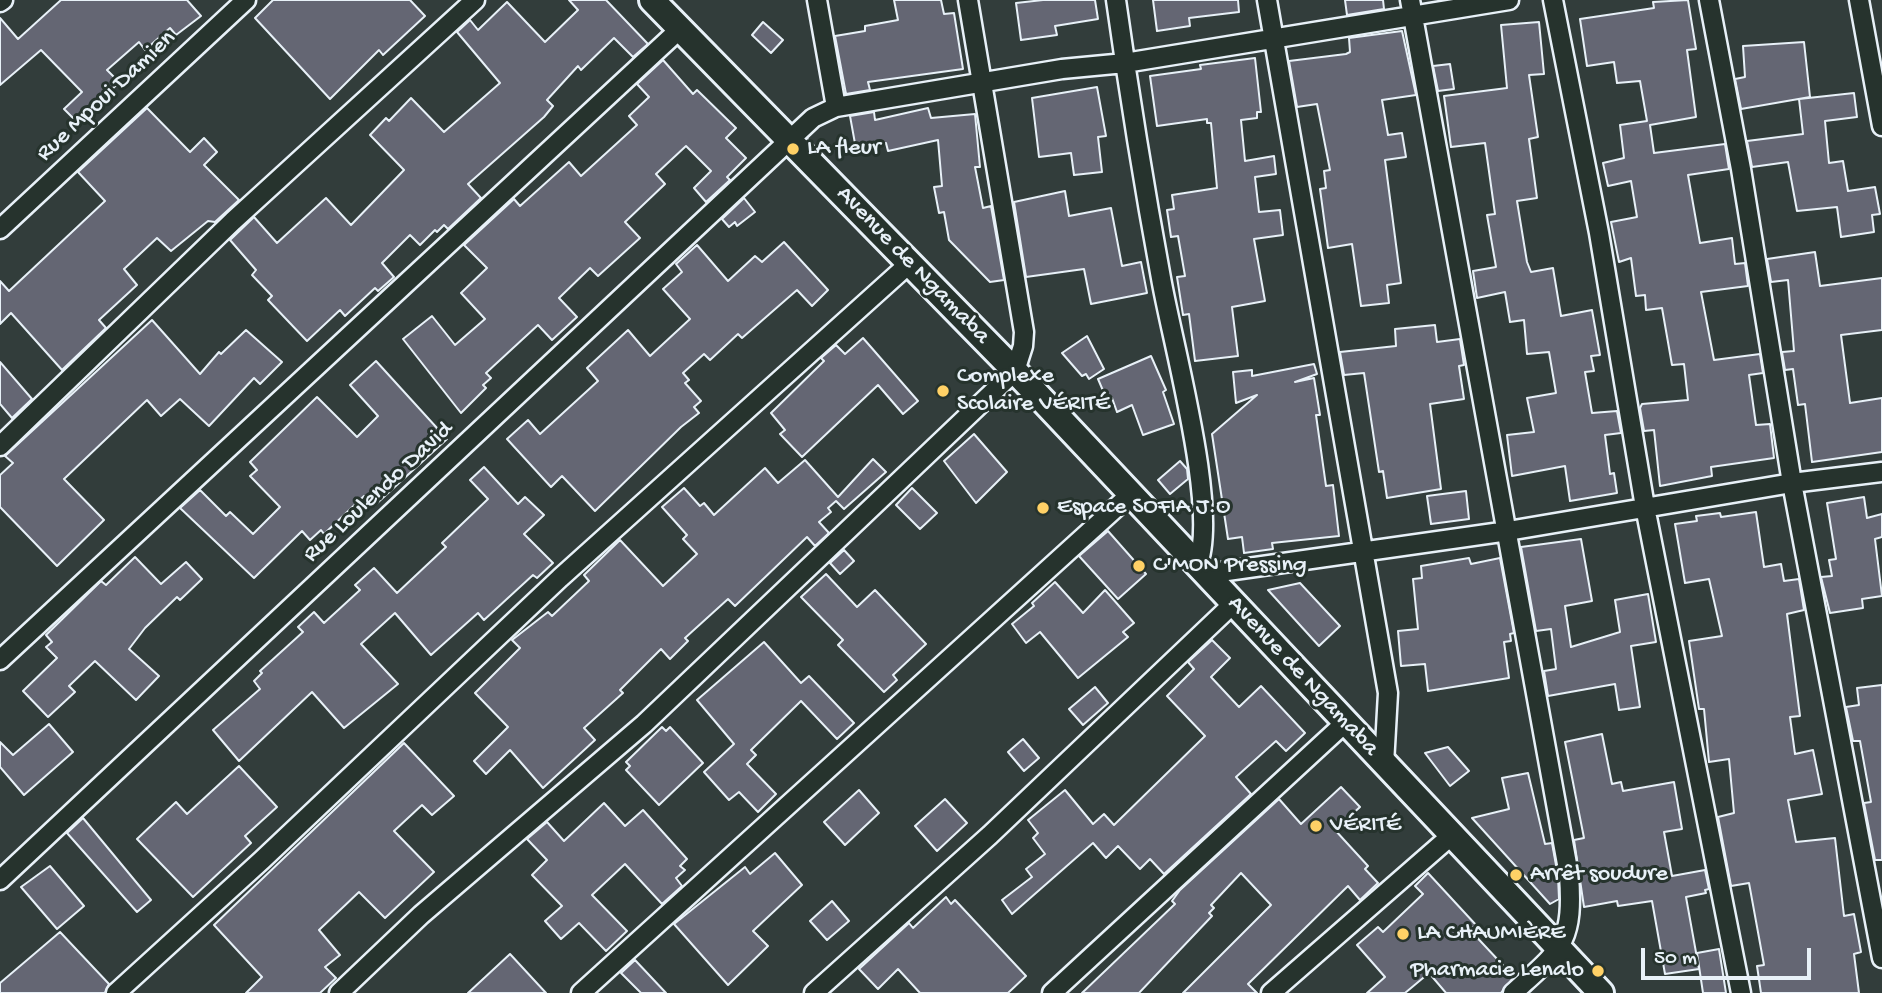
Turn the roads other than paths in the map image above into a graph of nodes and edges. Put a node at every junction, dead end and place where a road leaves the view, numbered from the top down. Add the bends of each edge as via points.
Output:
1 (246, 0) edge
2 (475, 0) edge
3 (817, 0) edge
4 (968, 0) edge
5 (1116, 0) edge
6 (1268, 0) edge
7 (1509, 0) edge
8 (1553, 0) edge
9 (1709, 0) edge
10 (1859, 0) edge
11 (1411, 7) edge
12 (667, 11) edge
13 (1274, 40) junction
14 (1125, 63) junction
15 (982, 83) junction
16 (836, 107) junction
17 (1882, 126) edge
18 (791, 141) junction
19 (0, 229) edge
20 (910, 262) junction
21 (1015, 371) junction
22 (0, 446) edge
23 (1882, 472) edge
24 (1792, 483) junction
25 (1131, 494) junction
26 (1646, 507) junction
27 (1508, 531) junction
28 (1364, 552) junction
29 (1201, 570) junction
30 (1234, 603) junction
31 (0, 660) edge
32 (1346, 722) junction
33 (1384, 764) junction
34 (1452, 835) junction
35 (0, 880) edge
36 (1559, 950) junction
37 (1882, 958) edge
38 (116, 993) edge
39 (339, 993) edge
40 (580, 993) edge
41 (814, 993) edge
42 (1052, 993) edge
43 (1271, 993) edge
44 (1513, 993) edge
45 (1601, 993) edge
46 (1741, 993) edge

1 - 19 street, Rue Mpoui Damien
2 - 22 street via 233,222
3 - 16 street
4 - 15 street
5 - 14 street
6 - 13 street
7 - 11 street
8 - 26 street
9 - 24 street
10 - 17 street
11 - 13 street
11 - 27 street
12 - 18 main road, Avenue de Ngamaba
12 - 31 street
13 - 14 street
13 - 28 street
14 - 15 street
14 - 29 street via 1160,278 1200,481
15 - 16 street
15 - 21 street via 1024,331
16 - 18 street, Rue Loulendo David via 813,118
18 - 20 main road, Avenue de Ngamaba
18 - 35 street, Rue Loulendo David
20 - 21 main road, Avenue de Ngamaba
20 - 38 street via 560,578
21 - 25 main road, Avenue de Ngamaba
21 - 39 street via 644,724 421,915
23 - 24 street
24 - 26 street
24 - 37 street
25 - 29 main road, Avenue de Ngamaba
25 - 40 street
26 - 27 street
26 - 46 street
27 - 28 street
27 - 36 street via 1569,875 1571,910
28 - 29 street
28 - 33 street via 1388,693
29 - 30 main road, Avenue de Ngamaba
30 - 32 main road, Avenue de Ngamaba
30 - 41 street via 990,835
32 - 33 main road, Avenue de Ngamaba
32 - 42 street
33 - 34 main road, Avenue de Ngamaba
34 - 36 main road, Avenue de Ngamaba
34 - 43 street
36 - 44 street
36 - 45 main road, Avenue de Ngamaba

